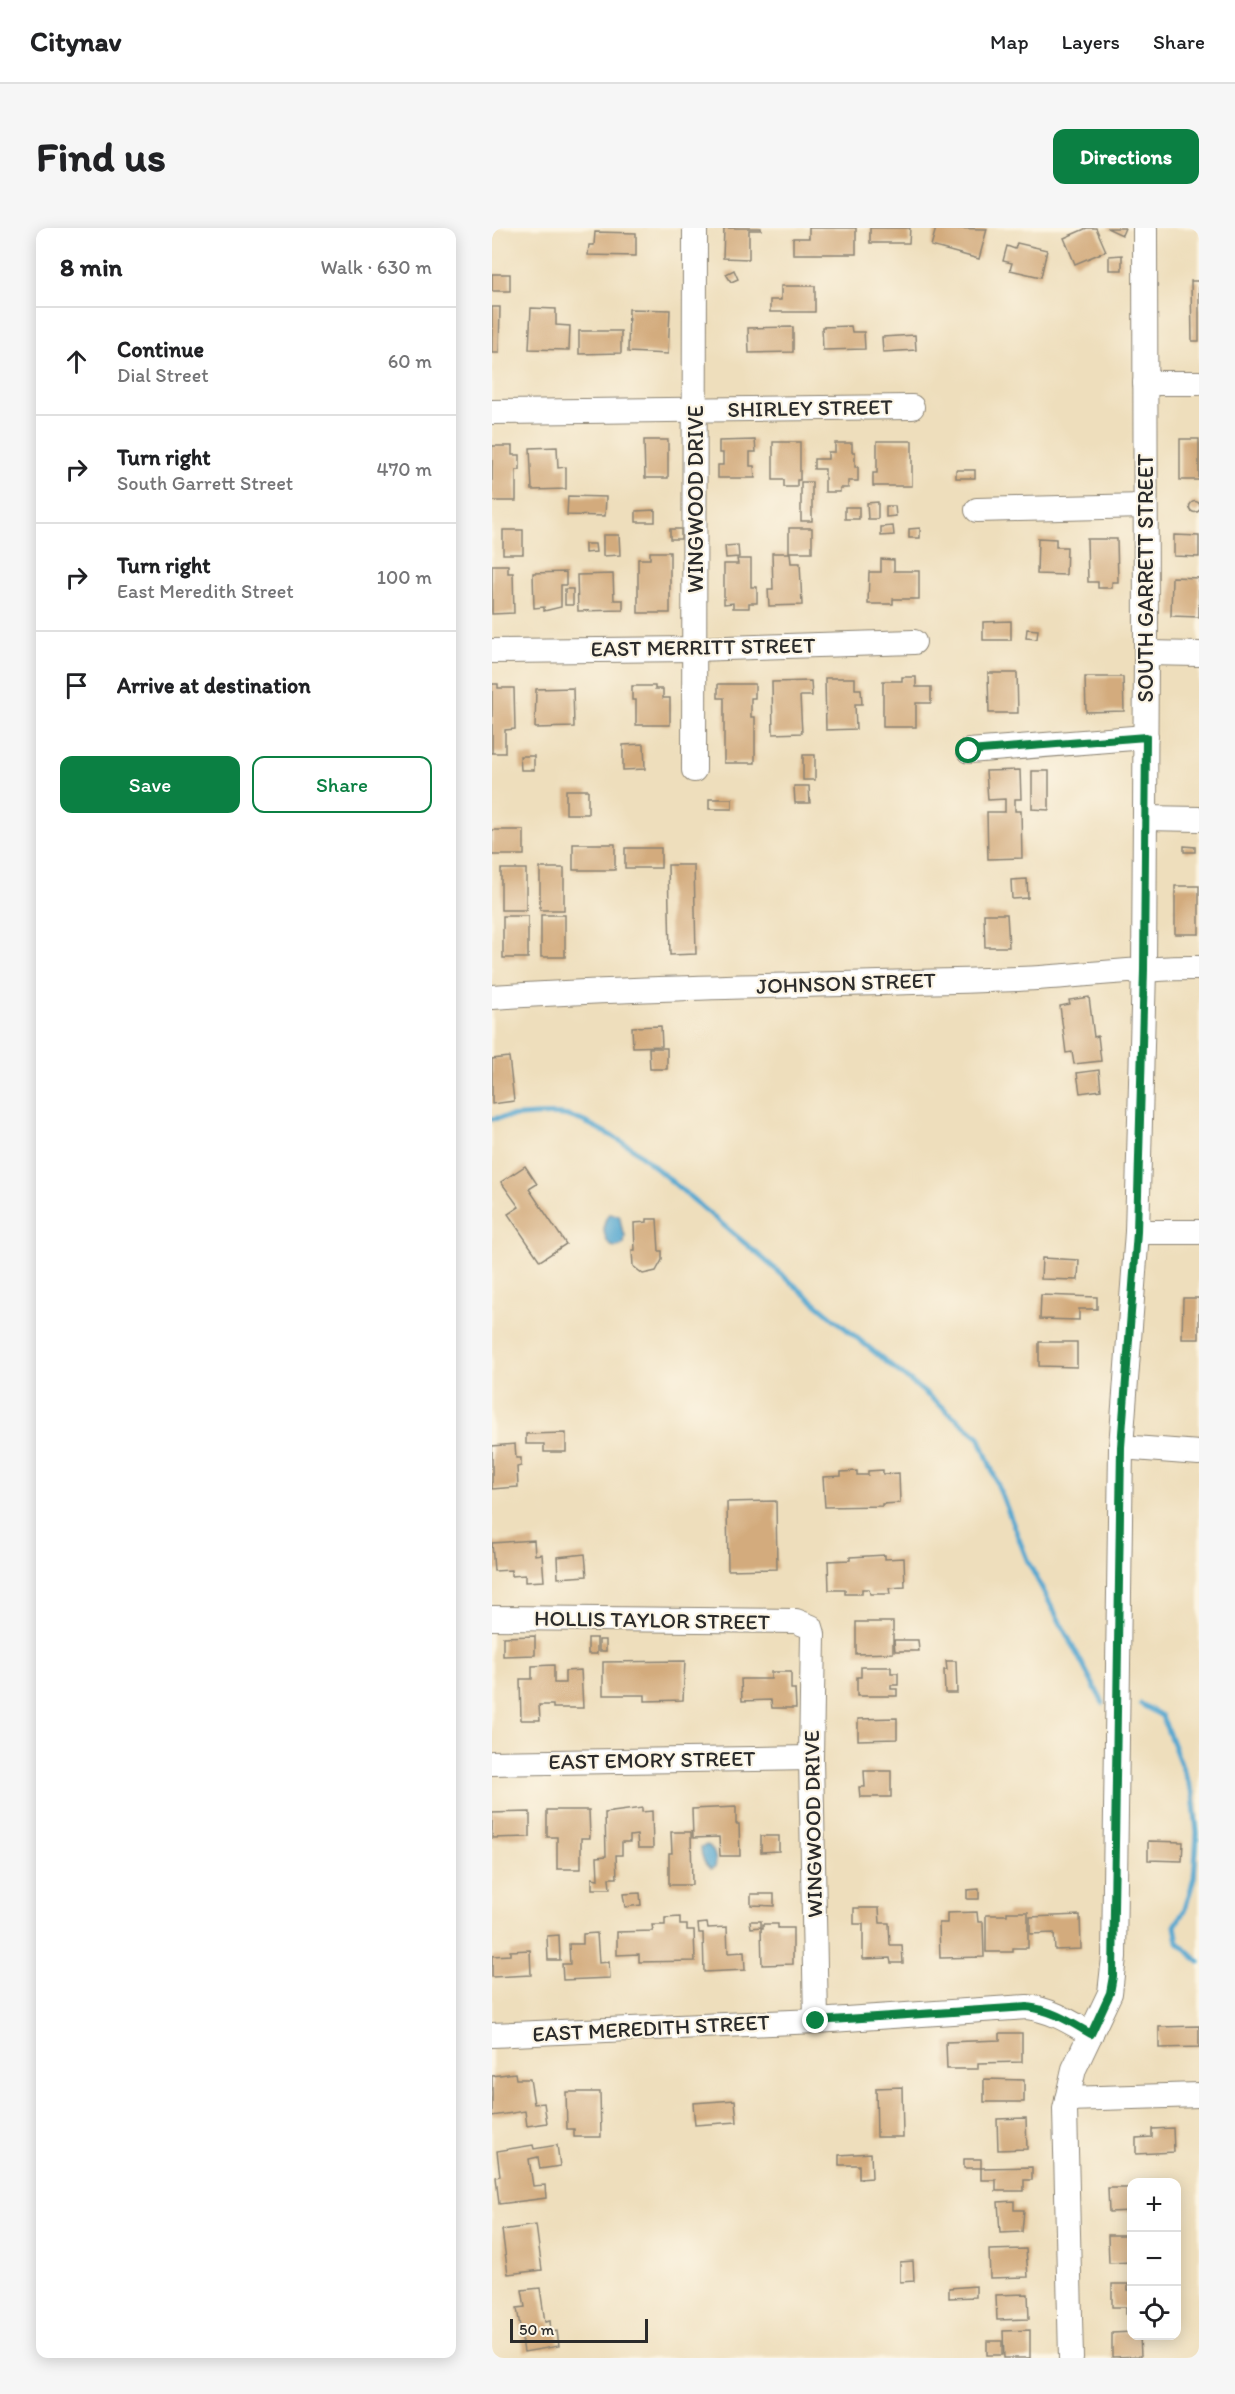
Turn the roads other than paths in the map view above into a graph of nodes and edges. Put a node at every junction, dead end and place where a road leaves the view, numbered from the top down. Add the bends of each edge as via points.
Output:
1 (695, 228) edge
2 (1145, 228) edge
3 (1145, 383) junction
4 (1199, 383) edge
5 (912, 407) dead end
6 (696, 409) junction
7 (492, 412) edge
8 (1145, 506) junction
9 (977, 510) dead end
10 (914, 642) dead end
11 (694, 649) junction
12 (492, 651) edge
13 (1146, 653) junction
14 (1199, 654) edge
15 (1146, 737) junction
16 (969, 751) dead end
17 (694, 770) dead end
18 (1145, 818) junction
19 (1199, 819) edge
20 (1199, 968) edge
21 (1144, 970) junction
22 (492, 997) edge
23 (1137, 1232) junction
24 (1199, 1232) edge
25 (1121, 1447) junction
26 (1199, 1453) edge
27 (492, 1618) edge
28 (811, 1627) joint
29 (811, 1758) junction
30 (492, 1762) edge
31 (816, 2021) junction
32 (1091, 2034) junction
33 (492, 2035) edge
34 (1199, 2095) edge
35 (1067, 2099) junction
36 (1071, 2358) edge

1 - 6 street, WINGWOOD DRIVE
2 - 3 street, SOUTH GARRETT STREET
3 - 4 street
3 - 8 street, SOUTH GARRETT STREET
5 - 6 street, SHIRLEY STREET
6 - 7 street, SHIRLEY STREET
6 - 11 street, WINGWOOD DRIVE
8 - 9 street
8 - 13 street, SOUTH GARRETT STREET
10 - 11 street, EAST MERRITT STREET
11 - 12 street, EAST MERRITT STREET
11 - 17 street, WINGWOOD DRIVE
13 - 14 street
13 - 15 street, SOUTH GARRETT STREET
15 - 16 street
15 - 18 street, SOUTH GARRETT STREET
18 - 19 street
18 - 21 street, SOUTH GARRETT STREET
20 - 21 street, JOHNSON STREET
21 - 22 street, JOHNSON STREET via 1020,979 650,988
21 - 23 street, SOUTH GARRETT STREET
23 - 24 street
23 - 25 street, SOUTH GARRETT STREET
25 - 26 street
25 - 32 street, SOUTH GARRETT STREET via 1114,1957 1110,1993
27 - 28 street, HOLLIS TAYLOR STREET via 795,1621
28 - 29 street, WINGWOOD DRIVE
29 - 30 street, EAST EMORY STREET
29 - 31 street, WINGWOOD DRIVE
31 - 32 street, EAST MEREDITH STREET via 1027,2007 1044,2009
31 - 33 street, EAST MEREDITH STREET
32 - 35 street, SOUTH GARRETT STREET via 1074,2069
34 - 35 street
35 - 36 street, SOUTH GARRETT STREET via 1064,2123

